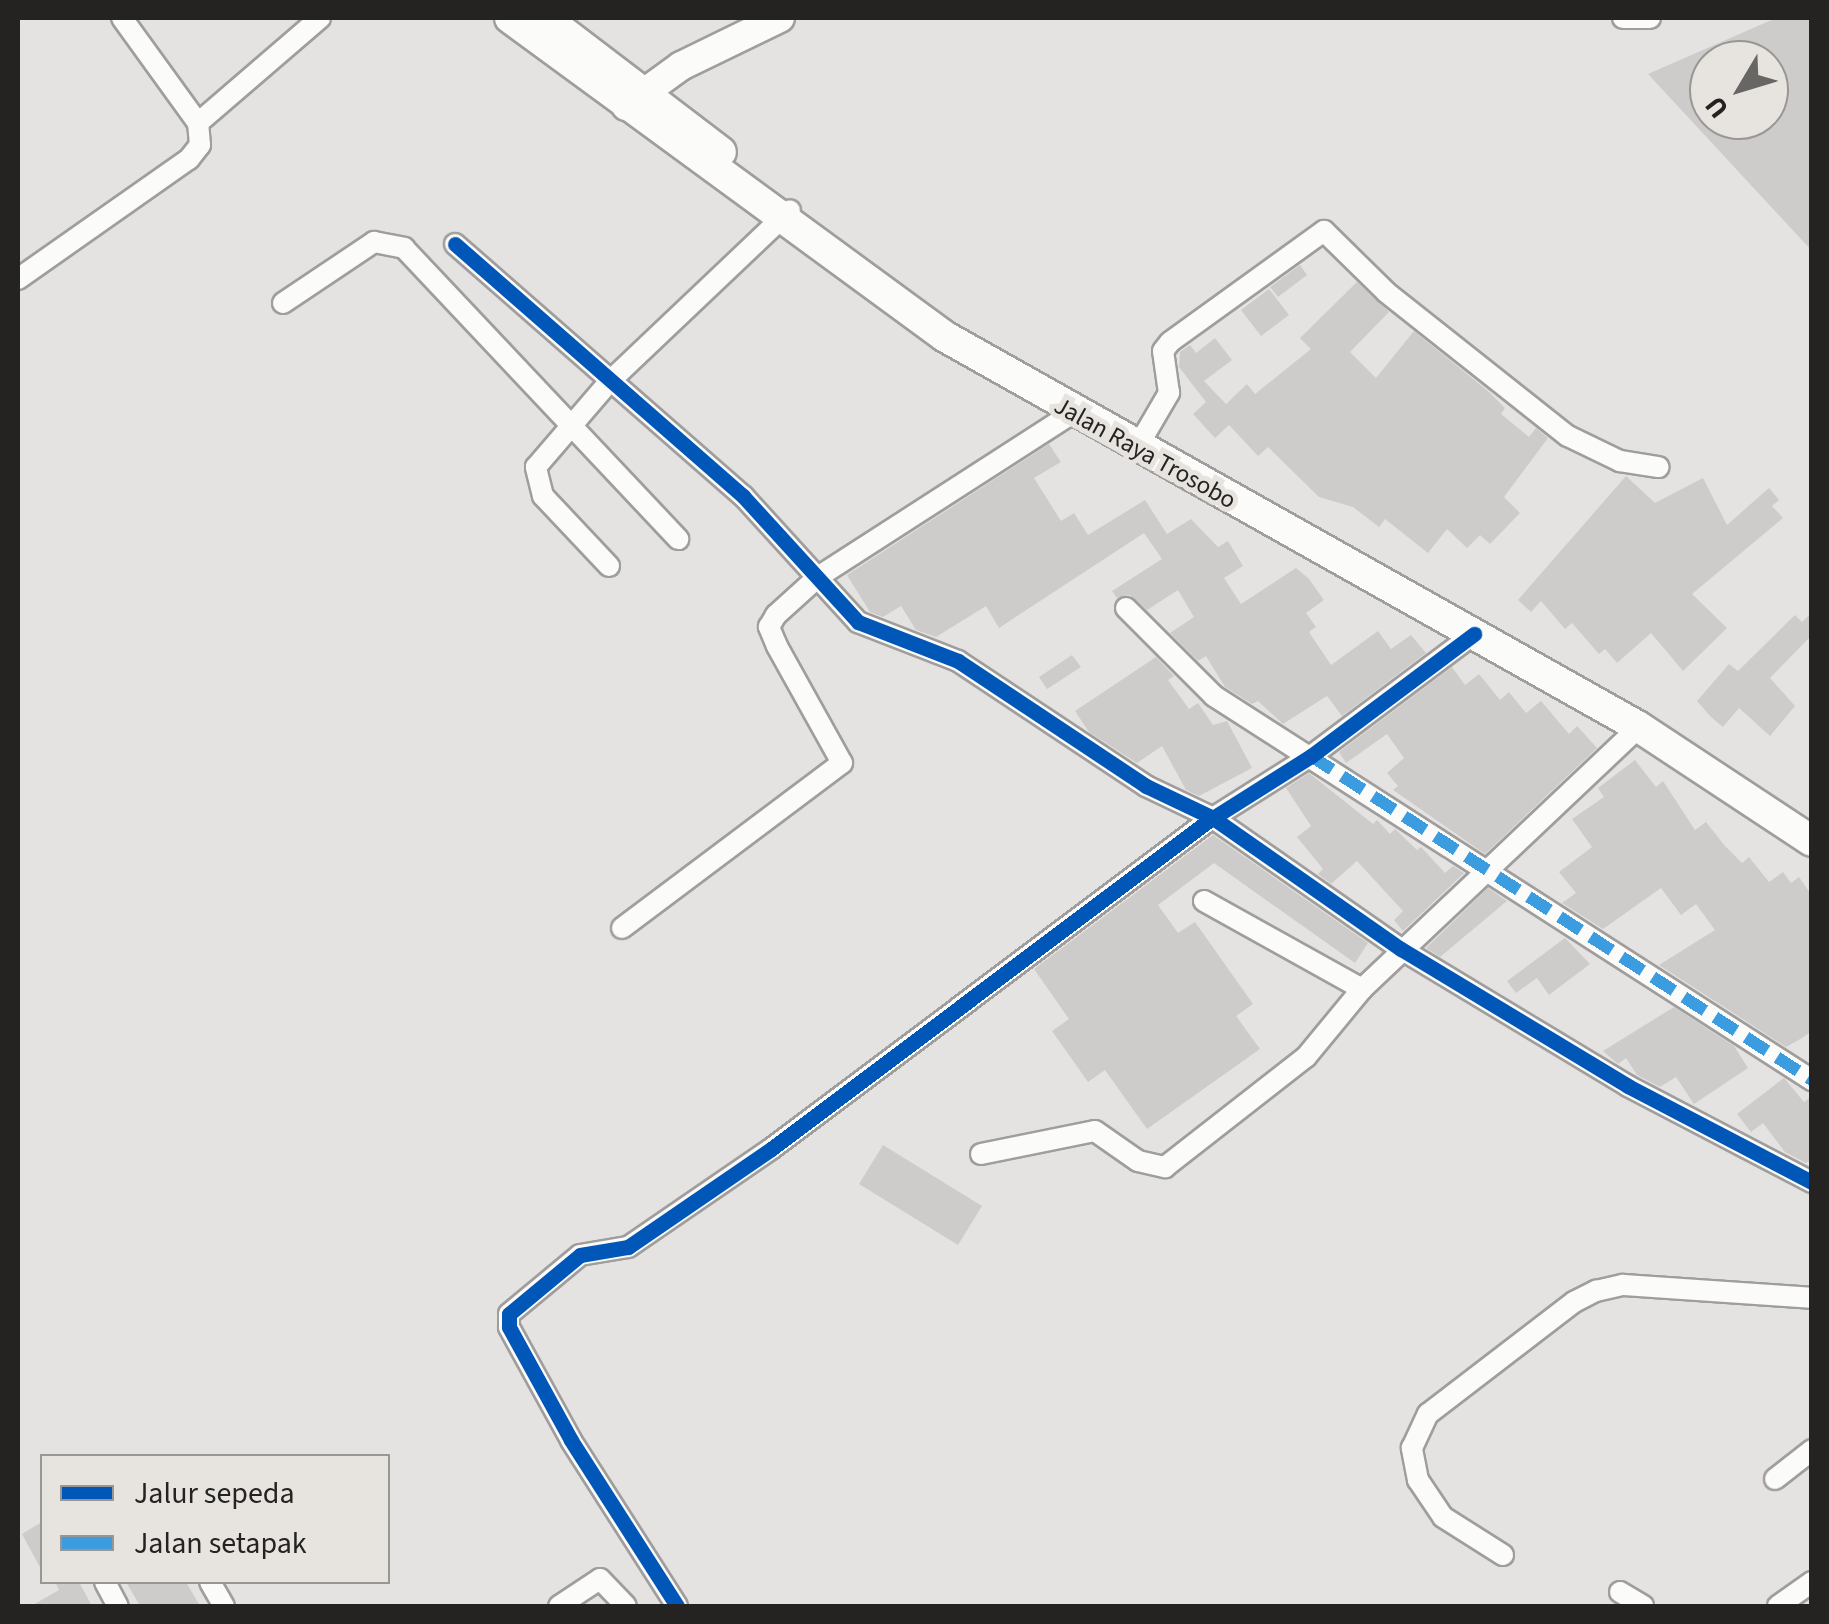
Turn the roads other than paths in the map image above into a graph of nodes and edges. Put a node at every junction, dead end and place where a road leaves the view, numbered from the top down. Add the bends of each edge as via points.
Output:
1 (122, 18) edge
2 (320, 18) edge
3 (510, 18) edge
4 (545, 18) edge
5 (780, 18) edge
6 (1623, 18) edge
7 (1650, 18) edge
8 (642, 93) junction
9 (198, 123) junction
10 (786, 214) junction
11 (455, 244) dead end
12 (18, 279) edge
13 (283, 302) dead end
14 (610, 382) junction
15 (1072, 414) junction
16 (1154, 421) junction
17 (570, 424) junction
18 (1659, 467) dead end
19 (678, 539) dead end
20 (609, 566) dead end
21 (813, 581) junction
22 (1126, 608) dead end
23 (1488, 635) junction
24 (1640, 727) junction
25 (1311, 756) junction
26 (1812, 818) edge
27 (1206, 823) junction
28 (1812, 841) edge
29 (1486, 870) junction
30 (1204, 901) dead end
31 (622, 928) dead end
32 (1395, 955) junction
33 (1362, 989) junction
34 (1812, 1080) edge
35 (980, 1154) dead end
36 (1812, 1182) edge
37 (1812, 1298) edge
38 (1812, 1450) edge
39 (1775, 1479) dead end
40 (1503, 1555) dead end
41 (1812, 1582) edge
42 (106, 1584) edge
43 (211, 1584) edge
44 (1620, 1592) dead end
45 (118, 1606) edge
46 (224, 1606) edge
47 (559, 1606) edge
48 (626, 1606) edge
49 (677, 1606) edge
50 (1643, 1606) edge
51 (1778, 1606) edge

1 - 9 street
2 - 9 street
3 - 8 highway, Jalan Raya Trosobo
4 - 8 highway, Jalan Raya Trosobo
5 - 8 main road
6 - 7 street
8 - 10 highway, Jalan Raya Trosobo
9 - 12 street via 200,145 189,159
10 - 14 street
10 - 15 highway, Jalan Raya Trosobo via 944,336
10 - 16 highway, Jalan Raya Trosobo via 958,323
11 - 14 street
13 - 17 street via 374,242 394,243
14 - 17 street
14 - 21 street via 743,496
15 - 21 street
15 - 23 highway, Jalan Raya Trosobo
16 - 18 street via 1170,380 1163,352 1170,342 1324,231 1386,292 1568,436 1620,461
16 - 23 highway, Jalan Raya Trosobo
17 - 19 street
17 - 20 street via 536,467 537,481 543,496
21 - 27 street via 858,622 958,661
21 - 31 street via 769,627 842,764
22 - 25 street via 1214,696
23 - 24 highway, Jalan Raya Trosobo
23 - 25 street
23 - 26 highway, Jalan Raya Trosobo via 1704,746
24 - 28 highway, Jalan Raya Trosobo
24 - 29 street
25 - 27 street
25 - 29 street
27 - 32 street
27 - 49 street via 771,1149 628,1247 580,1254 509,1314 515,1339 571,1440
29 - 32 street
29 - 34 street
30 - 33 street
32 - 33 street
32 - 36 street
33 - 35 street via 1306,1057 1166,1168 1138,1161 1095,1131
37 - 40 street via 1623,1285 1596,1292 1428,1414 1412,1448 1418,1480 1443,1517
38 - 39 street
41 - 51 street
42 - 45 street
43 - 46 street
44 - 50 street
47 - 48 street via 604,1579

